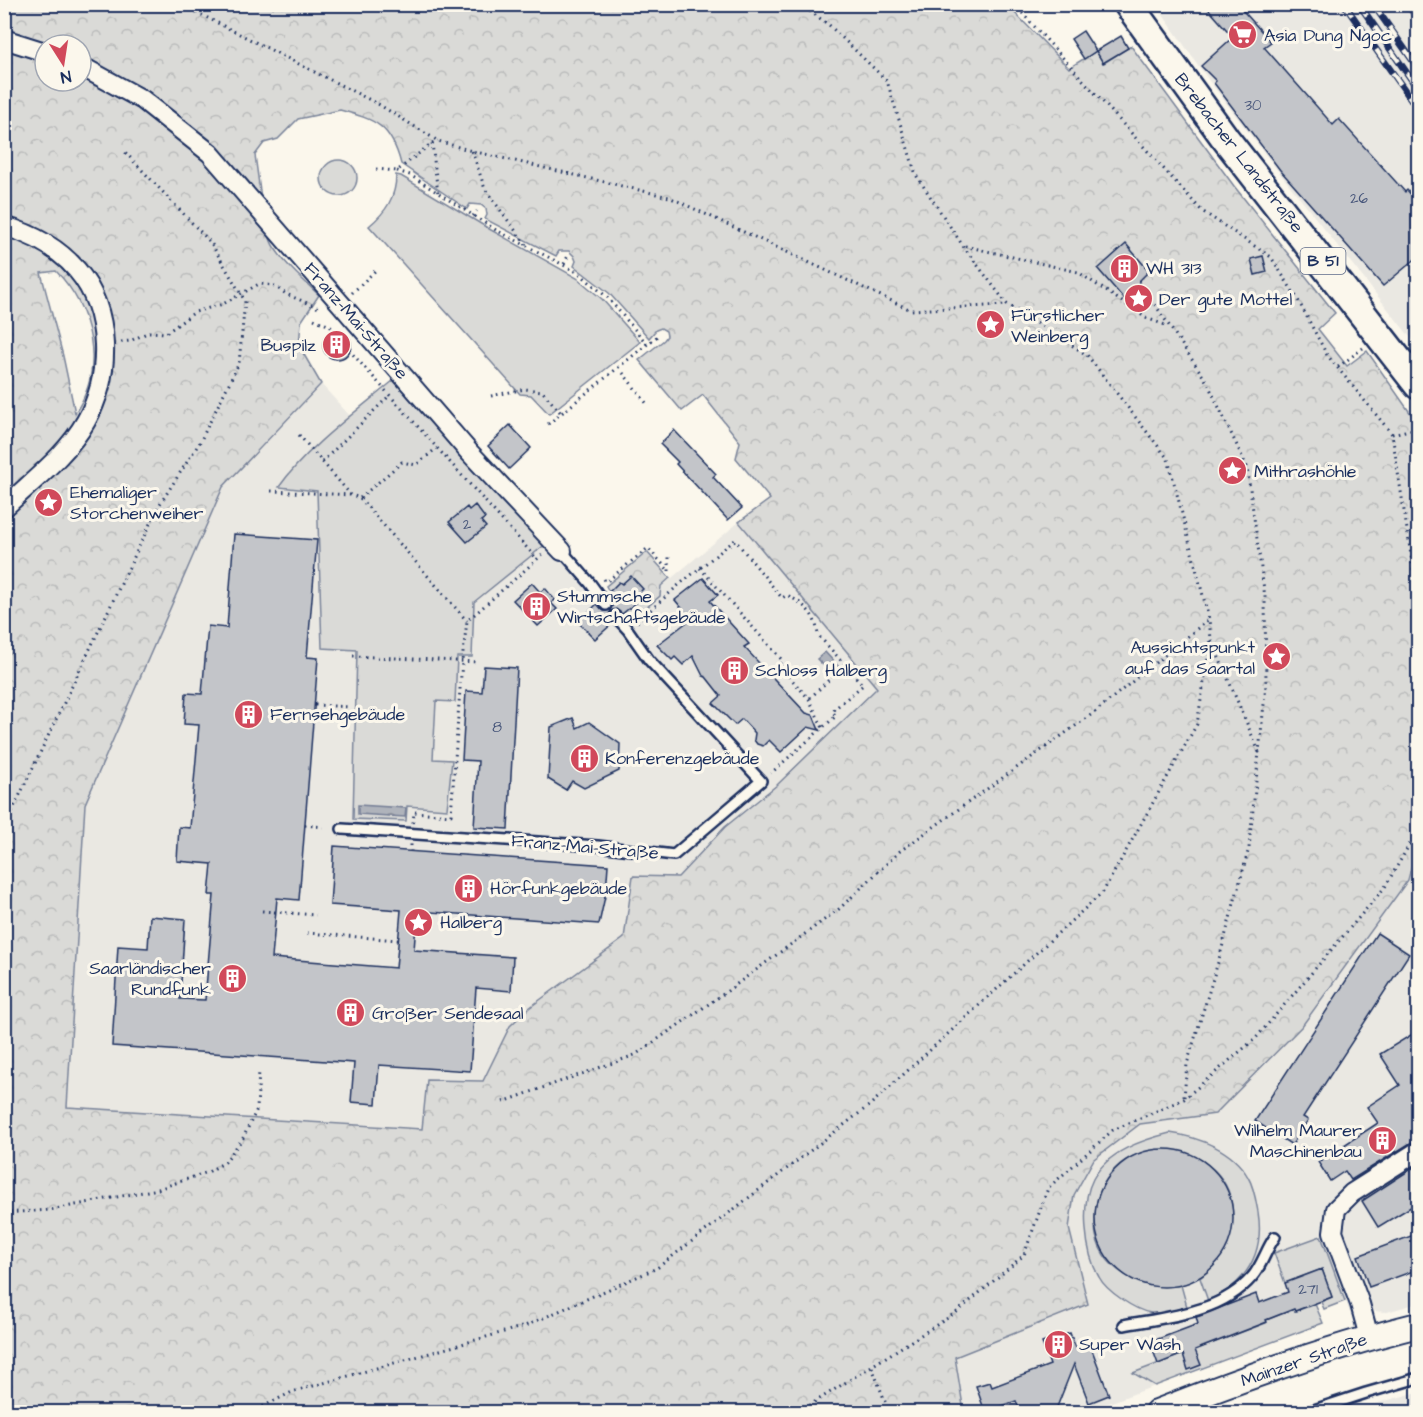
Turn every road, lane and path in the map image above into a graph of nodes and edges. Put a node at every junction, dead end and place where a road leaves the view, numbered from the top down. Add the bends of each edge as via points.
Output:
1 (180, 4) edge
2 (800, 4) edge
3 (809, 4) edge
4 (1014, 4) edge
5 (1128, 4) edge
6 (811, 12) junction
7 (4, 39) edge
8 (33, 48) edge
9 (93, 73) edge
10 (438, 141) junction
11 (432, 143) junction
12 (124, 151) dead end
13 (472, 151) junction
14 (376, 169) dead end
15 (397, 171) junction
16 (438, 194) junction
17 (477, 211) dead end
18 (473, 216) junction
19 (4, 226) edge
20 (527, 246) junction
21 (963, 246) junction
22 (568, 256) dead end
23 (564, 264) junction
24 (377, 269) dead end
25 (1138, 292) dead end
26 (241, 294) junction
27 (340, 304) junction
28 (1007, 304) junction
29 (321, 309) dead end
30 (314, 320) dead end
31 (1169, 326) junction
32 (334, 331) dead end
33 (660, 334) dead end
34 (117, 342) dead end
35 (648, 345) junction
36 (349, 350) dead end
37 (1358, 352) dead end
38 (1338, 367) junction
39 (622, 373) dead end
40 (1419, 385) edge
41 (389, 396) junction
42 (491, 396) dead end
43 (647, 404) dead end
44 (561, 413) junction
45 (548, 424) dead end
46 (1419, 428) edge
47 (1392, 434) junction
48 (299, 435) dead end
49 (437, 448) junction
50 (322, 462) junction
51 (271, 491) dead end
52 (351, 495) junction
53 (360, 498) junction
54 (4, 508) edge
55 (558, 547) junction
56 (669, 555) dead end
57 (537, 559) junction
58 (700, 567) junction
59 (599, 573) dead end
60 (1419, 600) edge
61 (606, 605) dead end
62 (615, 615) dead end
63 (1209, 619) junction
64 (467, 621) junction
65 (628, 630) junction
66 (1211, 639) junction
67 (353, 657) dead end
68 (462, 661) junction
69 (478, 662) dead end
70 (845, 664) junction
71 (809, 699) junction
72 (315, 705) dead end
73 (350, 707) dead end
74 (823, 728) junction
75 (1259, 752) junction
76 (761, 781) junction
77 (1419, 817) edge
78 (305, 825) dead end
79 (323, 827) dead end
80 (4, 828) edge
81 (342, 829) dead end
82 (412, 834) junction
83 (411, 852) dead end
84 (262, 911) dead end
85 (316, 915) dead end
86 (307, 933) dead end
87 (398, 940) dead end
88 (259, 1070) dead end
89 (1184, 1099) junction
90 (503, 1102) dead end
91 (1419, 1151) edge
92 (4, 1213) edge
93 (1275, 1237) dead end
94 (1124, 1325) dead end
95 (1419, 1325) edge
96 (1369, 1337) junction
97 (872, 1367) junction
98 (1419, 1378) edge
99 (252, 1413) edge
100 (800, 1413) edge
101 (889, 1413) edge
102 (1157, 1413) edge
103 (1308, 1413) edge

1 - 10 path via 378,104
2 - 6 path
3 - 6 path
4 - 38 path via 1202,211 1271,257 1327,355
5 - 40 main road, Brebacher Landstraße / B 51 via 1225,138
6 - 21 path via 886,81 916,176
7 - 8 street
9 - 27 street, Franz-Mai-Straße via 143,100 210,153
10 - 11 path
10 - 13 path
11 - 15 path
11 - 16 path
12 - 26 path via 212,243
13 - 20 path via 485,189
13 - 28 path via 669,197 911,310
14 - 15 path
15 - 16 path
16 - 18 path
17 - 18 path
18 - 20 path
19 - 54 street via 39,239 79,272 98,311 104,344 100,386 84,424 62,452
20 - 23 path
21 - 28 path
21 - 31 path via 1078,272 1146,318
22 - 23 path
23 - 35 path via 605,296
24 - 27 path
25 - 31 path via 1156,306
26 - 29 path via 259,284 273,285
26 - 34 path via 195,312 166,333 149,332
26 - 80 path via 245,301 239,363 200,442 158,507
27 - 55 street, Franz-Mai-Straße
28 - 63 path via 1087,355 1168,459
30 - 32 path
31 - 75 path via 1207,382 1247,467 1265,597 1266,685
33 - 35 path
35 - 44 path
36 - 41 path
37 - 38 path
38 - 47 path
39 - 43 path
41 - 49 path
41 - 50 path
42 - 44 path via 525,389 542,391
44 - 45 path
46 - 47 path
47 - 60 path
48 - 50 path
49 - 53 path via 416,465 402,462
49 - 57 path
50 - 52 path
51 - 52 path
52 - 53 path
53 - 64 path
55 - 57 path
55 - 61 lane, Franz-Mai-Straße
56 - 59 path via 669,571 648,548 606,582
57 - 64 path
58 - 65 path
58 - 70 path via 735,540 782,598 787,595 807,608 818,635
58 - 71 path via 783,660 779,665
62 - 65 lane
63 - 66 path
63 - 90 path via 1095,712 900,851 839,909 653,1043 635,1055
64 - 68 path
65 - 76 lane via 648,660
66 - 75 path
66 - 99 path via 1197,724 1103,892 870,1105 657,1268 525,1326 292,1392
67 - 68 path
68 - 69 path
68 - 82 path via 451,815 414,812
70 - 71 path
70 - 74 path via 863,685 832,711 836,716
71 - 74 path
72 - 73 path
74 - 76 path
75 - 89 path via 1249,848 1187,1064
76 - 82 lane, Franz-Mai-Straße via 674,855
77 - 89 path via 1414,835 1384,886 1326,957 1256,1038
78 - 79 path
81 - 82 lane, Franz-Mai-Straße
82 - 83 path
84 - 85 path
86 - 87 path
88 - 92 path via 257,1109 243,1138 225,1162 208,1172 158,1189 50,1210
89 - 97 path via 1113,1130 1048,1188 1024,1255 957,1312
91 - 96 street via 1352,1192 1336,1209 1333,1232
93 - 94 lane via 1253,1276 1232,1295 1188,1313
95 - 96 main road, Mainzer Straße
96 - 102 main road, Mainzer Straße
97 - 100 path
97 - 101 path
98 - 103 lane

